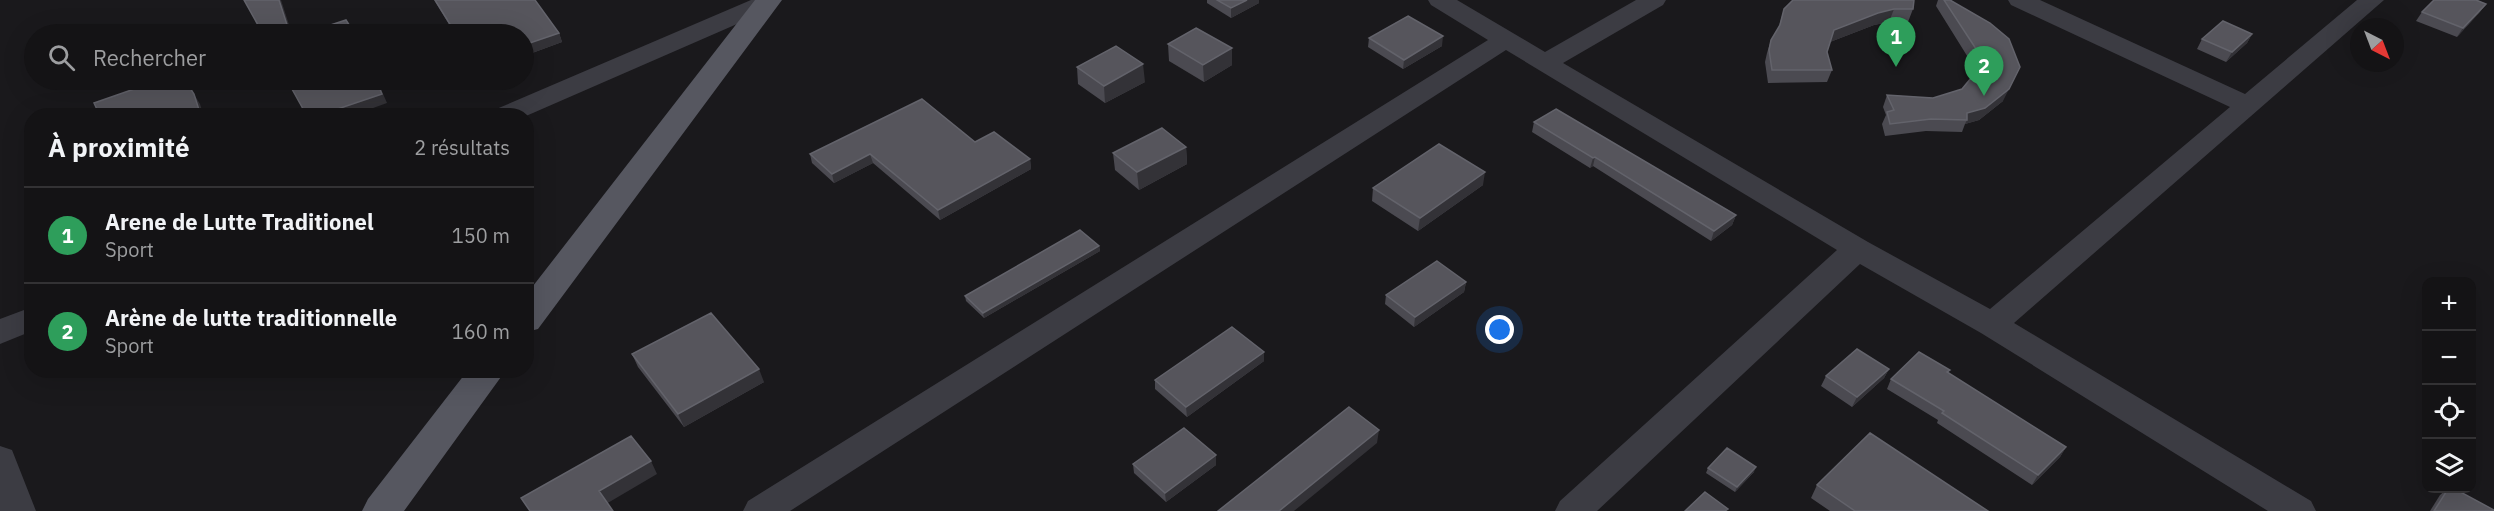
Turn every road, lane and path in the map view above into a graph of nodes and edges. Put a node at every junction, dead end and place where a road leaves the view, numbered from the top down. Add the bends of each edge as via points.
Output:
1 (1440, 0) edge
2 (1654, 0) edge
3 (2020, 0) edge
4 (2372, 0) edge
5 (768, 1) edge
6 (1507, 39) junction
7 (1546, 62) junction
8 (2249, 106) junction
9 (521, 108) edge
10 (1857, 249) junction
11 (534, 309) edge
12 (24, 322) edge
13 (1992, 325) junction
14 (0, 332) edge
15 (482, 378) edge
16 (0, 460) edge
17 (18, 511) edge
18 (382, 511) edge
19 (760, 511) edge
20 (1573, 511) edge
21 (2298, 511) edge

1 - 6 street
2 - 7 street
3 - 8 street
4 - 8 street
5 - 9 street
5 - 11 main road
6 - 7 street
6 - 19 street
7 - 10 street
8 - 13 street
10 - 13 street
10 - 20 street
12 - 14 street
13 - 21 street
15 - 18 main road
16 - 17 street

